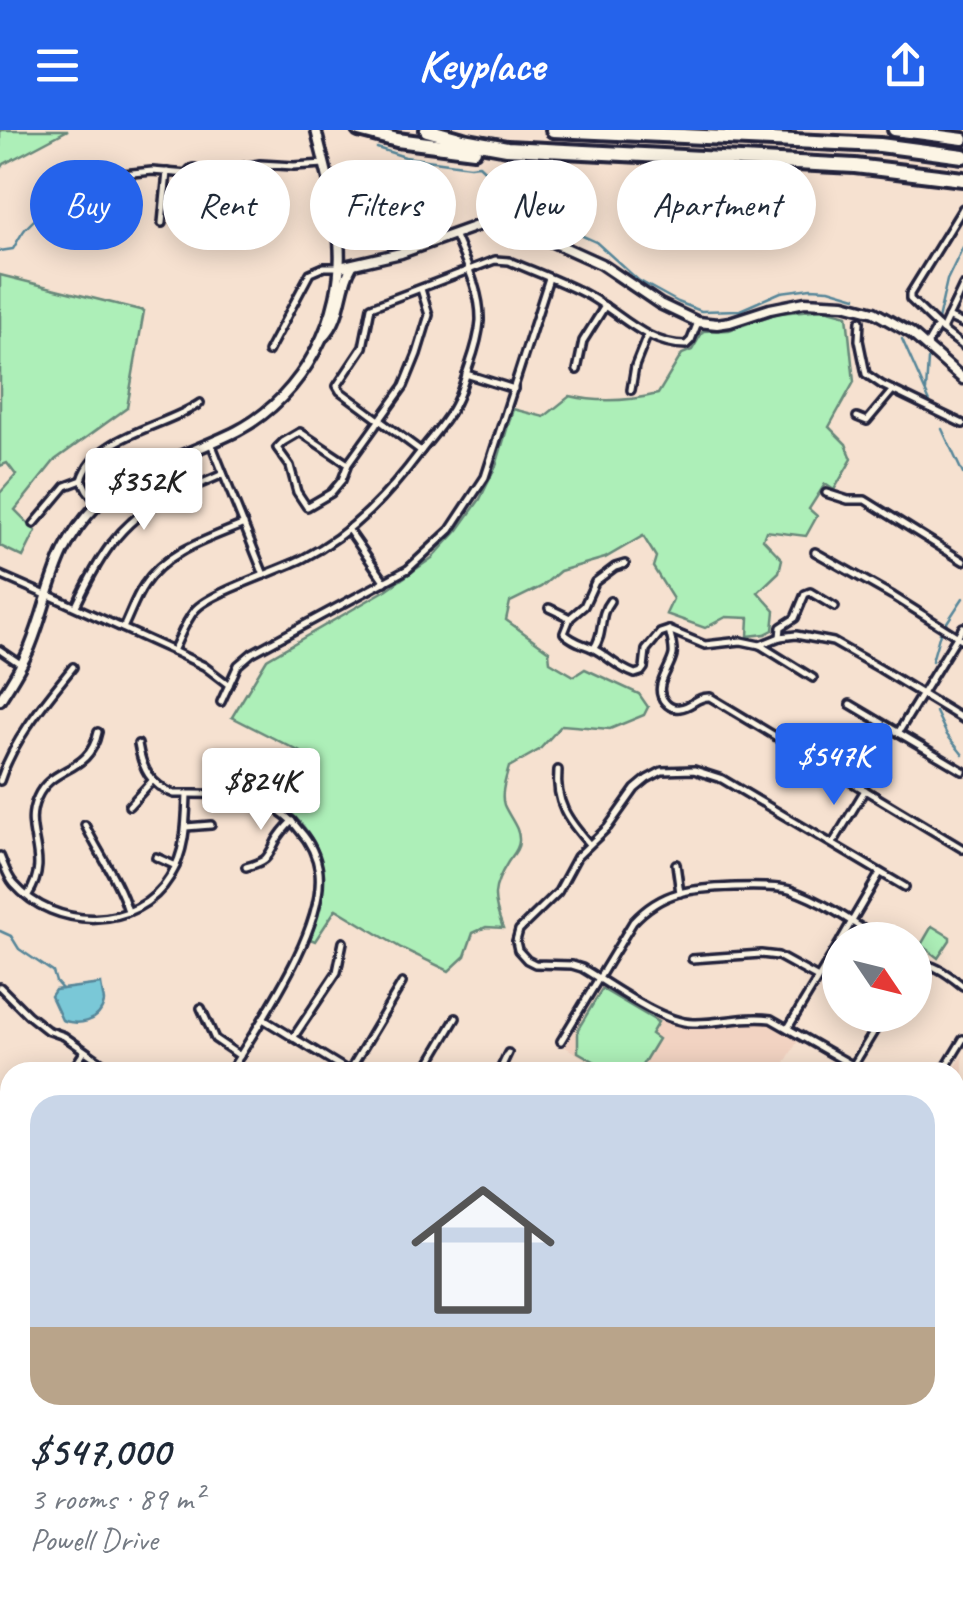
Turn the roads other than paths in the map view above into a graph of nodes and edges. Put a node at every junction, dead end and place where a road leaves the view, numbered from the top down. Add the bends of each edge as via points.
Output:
1 (316, 130) edge
2 (358, 130) edge
3 (427, 130) edge
4 (553, 130) edge
5 (894, 130) edge
6 (581, 131) edge
7 (963, 140) edge
8 (507, 148) junction
9 (963, 156) edge
10 (323, 160) edge
11 (963, 179) edge
12 (963, 208) edge
13 (163, 213) edge
14 (162, 223) dead end
15 (456, 233) edge
16 (456, 239) edge
17 (339, 250) edge
18 (411, 250) edge
19 (340, 266) junction
20 (352, 266) junction
21 (469, 269) junction
22 (549, 278) junction
23 (963, 286) edge
24 (421, 289) junction
25 (605, 306) junction
26 (948, 317) junction
27 (860, 321) dead end
28 (698, 322) junction
29 (963, 324) edge
30 (940, 328) junction
31 (647, 336) junction
32 (321, 339) junction
33 (927, 346) junction
34 (963, 346) edge
35 (268, 352) dead end
36 (577, 370) dead end
37 (466, 374) junction
38 (963, 379) edge
39 (514, 389) junction
40 (631, 390) dead end
41 (893, 390) junction
42 (200, 404) dead end
43 (857, 416) dead end
44 (380, 419) junction
45 (963, 424) edge
46 (211, 444) junction
47 (421, 451) junction
48 (348, 464) junction
49 (223, 474) junction
50 (82, 480) junction
51 (826, 493) dead end
52 (98, 504) junction
53 (34, 524) dead end
54 (244, 524) junction
55 (348, 530) junction
56 (815, 552) dead end
57 (963, 561) edge
58 (626, 564) dead end
59 (0, 575) edge
60 (265, 576) junction
61 (385, 582) junction
62 (46, 594) junction
63 (610, 600) dead end
64 (76, 606) junction
65 (835, 607) dead end
66 (550, 608) dead end
67 (570, 618) junction
68 (963, 626) edge
69 (123, 628) junction
70 (670, 630) junction
71 (780, 636) junction
72 (960, 638) edge
73 (760, 644) junction
74 (594, 648) junction
75 (0, 650) edge
76 (174, 651) junction
77 (22, 664) junction
78 (73, 667) dead end
79 (813, 678) dead end
80 (228, 685) junction
81 (922, 695) junction
82 (0, 700) edge
83 (221, 702) dead end
84 (850, 704) dead end
85 (963, 719) edge
86 (98, 732) dead end
87 (898, 733) junction
88 (138, 744) dead end
89 (558, 770) dead end
90 (963, 771) edge
91 (271, 774) dead end
92 (152, 780) junction
93 (0, 781) edge
94 (865, 790) junction
95 (187, 794) junction
96 (227, 796) junction
97 (129, 806) dead end
98 (292, 821) junction
99 (84, 825) dead end
100 (211, 825) dead end
101 (186, 827) junction
102 (589, 844) junction
103 (832, 844) junction
104 (963, 849) edge
105 (0, 856) edge
106 (156, 857) dead end
107 (676, 864) dead end
108 (176, 866) junction
109 (246, 867) dead end
110 (880, 873) junction
111 (905, 887) dead end
112 (680, 893) junction
113 (28, 895) junction
114 (128, 911) junction
115 (852, 922) joint
116 (343, 942) dead end
117 (692, 958) dead end
118 (932, 966) edge
119 (822, 971) edge
120 (599, 978) junction
121 (818, 978) junction
122 (402, 983) dead end
123 (963, 986) edge
124 (0, 987) edge
125 (201, 1008) dead end
126 (456, 1018) dead end
127 (262, 1019) junction
128 (788, 1028) junction
129 (873, 1032) edge
130 (293, 1038) junction
131 (963, 1039) edge
132 (561, 1042) dead end
133 (84, 1052) junction
134 (508, 1052) dead end
135 (240, 1056) junction
136 (78, 1062) edge
137 (100, 1062) edge
138 (236, 1062) edge
139 (333, 1062) edge
140 (355, 1062) edge
141 (430, 1062) edge
142 (504, 1062) edge
143 (845, 1062) edge
144 (855, 1062) edge
145 (949, 1062) edge

1 - 10 street
2 - 8 highway via 489,152
3 - 8 highway
4 - 6 highway
5 - 7 main road
6 - 9 highway via 880,145
8 - 11 highway via 855,166
12 - 30 street via 910,294
13 - 14 street
15 - 28 street via 492,222 519,227 601,264
16 - 21 street
17 - 19 street
18 - 20 street
19 - 20 street
19 - 32 street
19 - 35 street via 310,273
20 - 32 street via 331,330
21 - 22 street via 509,261
21 - 24 street
21 - 37 street via 480,321
22 - 25 street
22 - 39 street
23 - 26 street
24 - 44 street via 429,315 417,354
24 - 44 street via 371,307 363,347 337,386
25 - 31 street
25 - 36 street via 583,340
26 - 29 street
26 - 30 street
27 - 41 street via 866,374
28 - 31 street via 686,345
28 - 33 street via 730,322 805,302 844,304 888,318
30 - 33 street
30 - 34 street
31 - 40 street
32 - 46 street via 281,397 250,424
33 - 38 street
37 - 39 street
37 - 47 street via 450,413
39 - 61 street via 474,496 434,546
41 - 43 street via 867,421
41 - 45 street
42 - 50 street via 116,443 89,463
44 - 47 street
44 - 48 street
46 - 49 street
46 - 52 street via 126,481
47 - 55 street
48 - 48 street via 300,432 277,448 308,507 331,493
49 - 54 street
49 - 64 street via 132,520 103,553
50 - 52 street
50 - 53 street via 66,486
51 - 57 street via 865,500
52 - 62 street via 68,542
54 - 60 street
54 - 69 street via 160,567
55 - 60 street
55 - 61 street
56 - 72 street
58 - 67 street via 595,582
59 - 62 street
60 - 76 street via 196,608
61 - 80 street via 252,652
62 - 64 street
62 - 77 street
63 - 74 street
64 - 69 street
65 - 71 street via 805,594
66 - 67 street
67 - 74 street via 564,632
68 - 72 street
69 - 76 street
70 - 73 street via 705,645
70 - 74 street via 656,636 635,674
70 - 94 street via 674,652 662,681 669,706 678,709 706,696 717,700
71 - 73 street
71 - 81 street via 833,642
72 - 81 street
73 - 79 street
75 - 77 street
76 - 80 street
77 - 82 street
78 - 93 street via 10,754
80 - 83 street
81 - 85 street
81 - 87 street
84 - 87 street
86 - 113 street via 90,755 50,780 36,800 39,868
87 - 90 street
88 - 92 street
89 - 102 street via 562,806
91 - 96 street via 242,771
92 - 95 street via 163,790
92 - 97 street
94 - 103 street
94 - 104 street
95 - 96 street
95 - 101 street
96 - 98 street via 253,798
98 - 109 street via 270,856
98 - 127 street via 315,854 319,889 303,941
99 - 114 street
100 - 101 street
101 - 108 street
102 - 103 street via 647,779 662,770 694,770 722,779
102 - 120 street via 516,941 534,964 572,965
103 - 110 street
105 - 113 street via 16,887
106 - 108 street
107 - 112 street
108 - 114 street via 146,902
110 - 111 street
110 - 115 street
112 - 115 street via 786,889
112 - 120 street via 646,908
113 - 114 street via 80,918 102,920
116 - 130 street via 337,972
117 - 121 street via 778,956
118 - 123 street
119 - 121 street
120 - 128 street via 674,1020 764,1018
120 - 132 street
121 - 128 street
122 - 140 street
124 - 133 street
125 - 135 street via 215,1039
126 - 141 street
127 - 130 street
127 - 135 street
128 - 143 street
129 - 144 street
130 - 139 street
131 - 145 street
133 - 136 street
133 - 137 street
134 - 142 street
135 - 138 street

